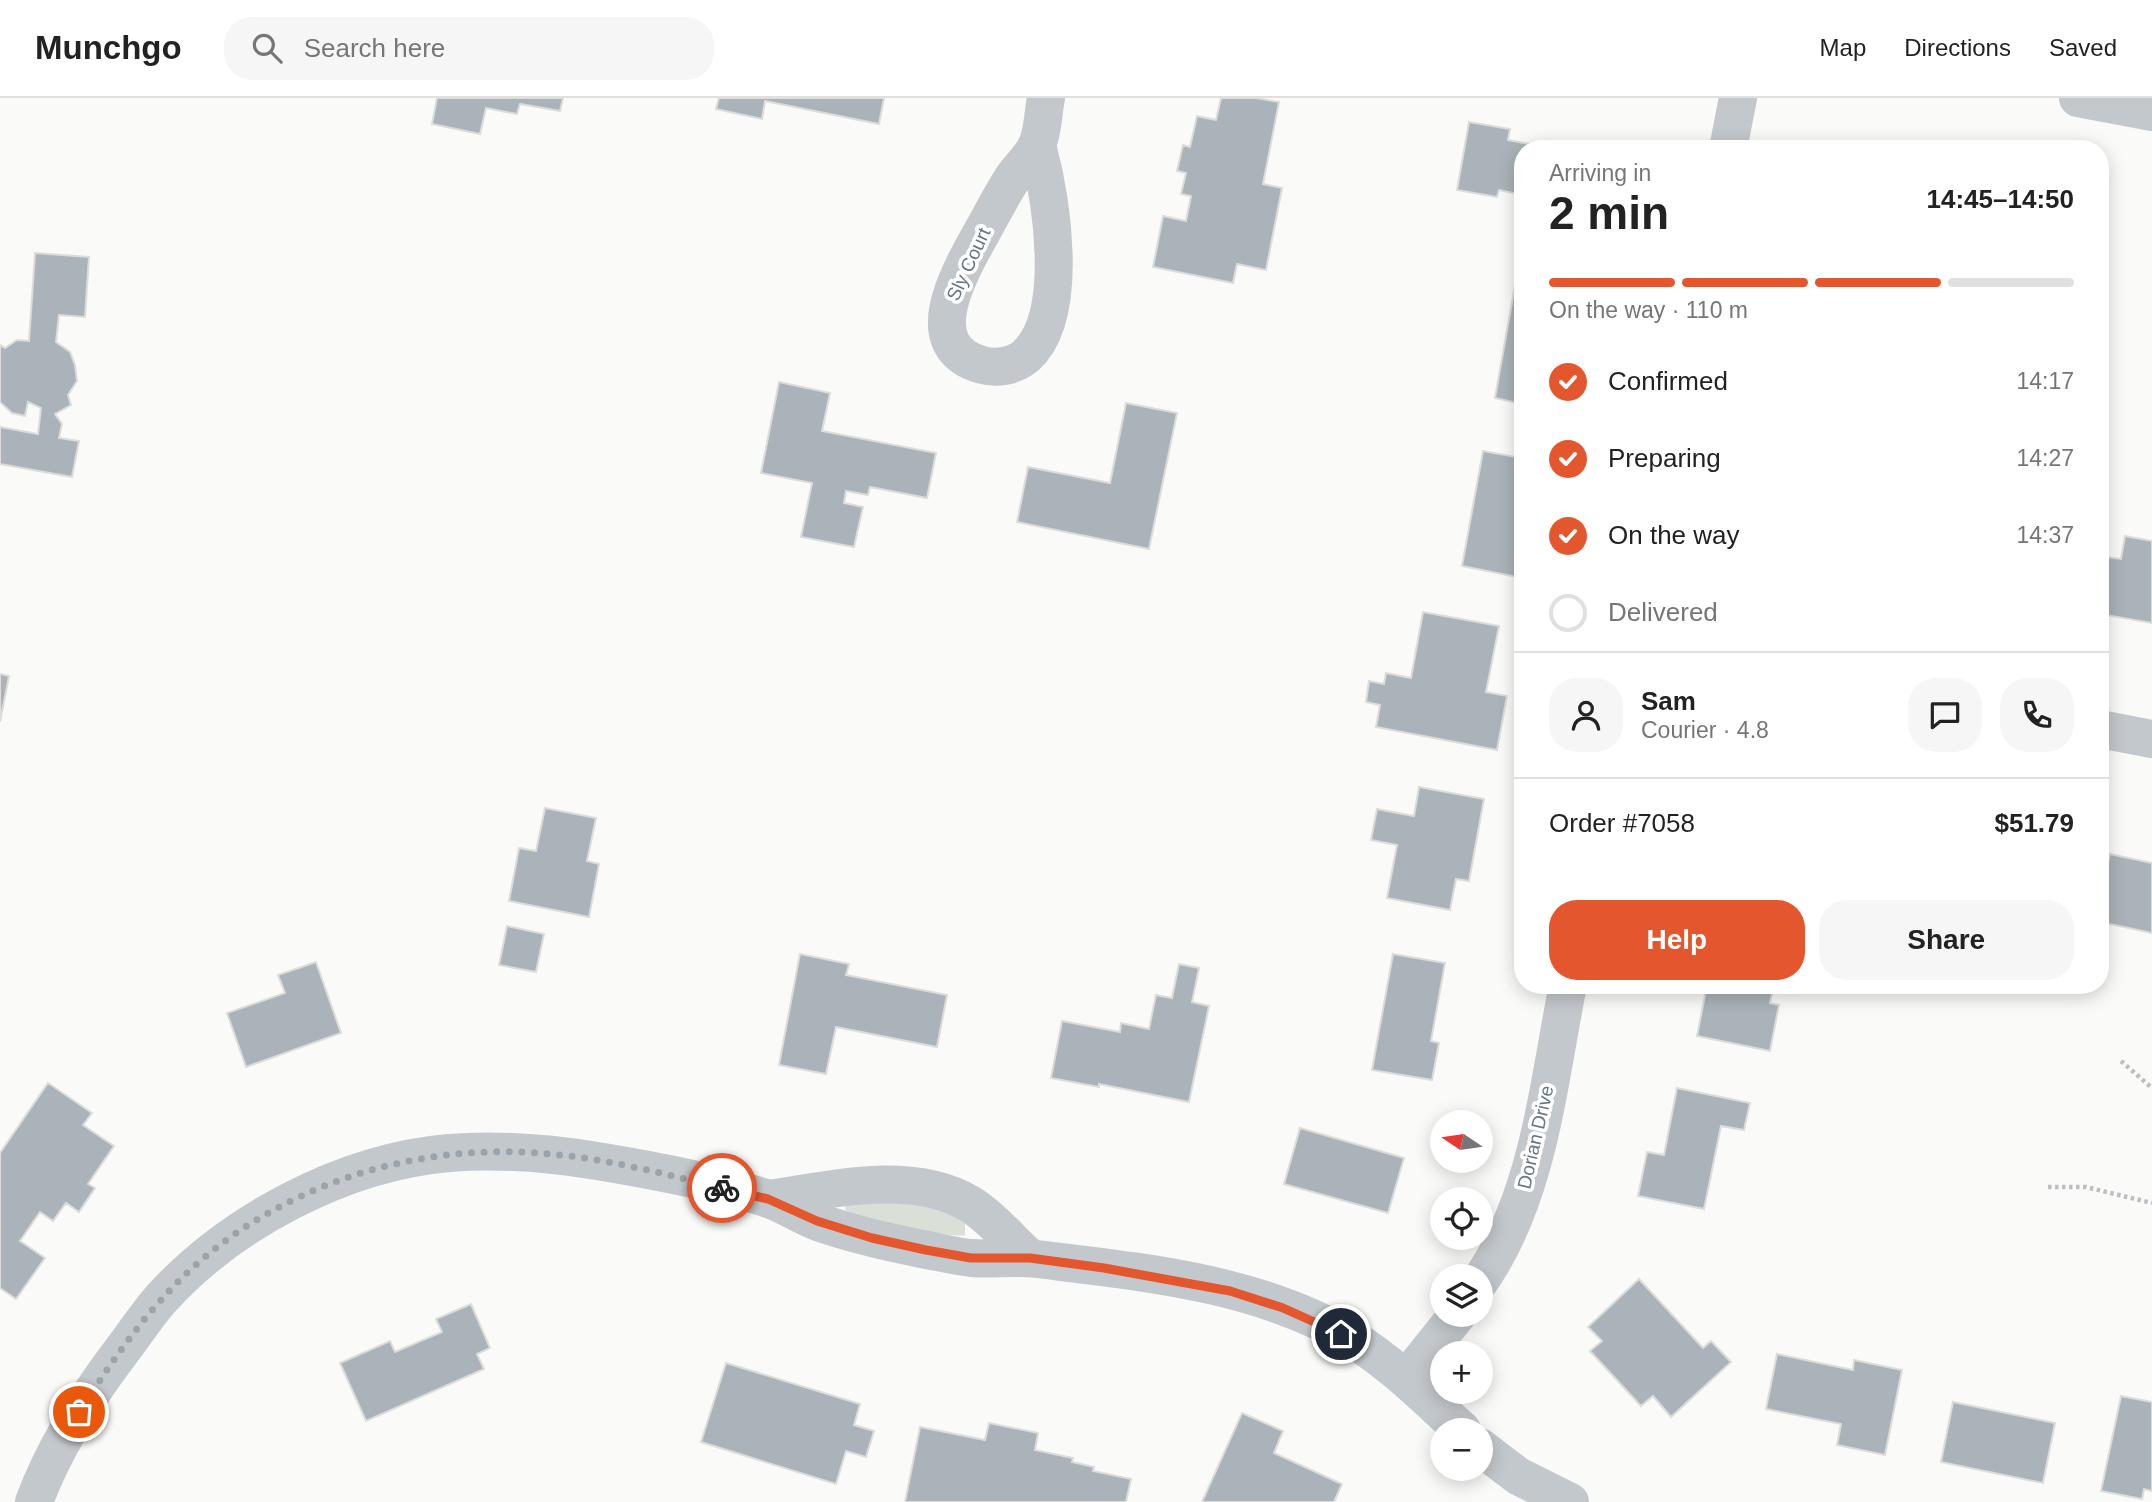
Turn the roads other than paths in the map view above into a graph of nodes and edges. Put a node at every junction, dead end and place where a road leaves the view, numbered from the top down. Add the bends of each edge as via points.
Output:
1 (1046, 98) edge
2 (1738, 98) edge
3 (2078, 98) edge
4 (2152, 112) edge
5 (1730, 140) edge
6 (1037, 145) junction
7 (2109, 731) edge
8 (2152, 739) edge
9 (1565, 994) edge
10 (768, 1199) junction
11 (1030, 1258) junction
12 (1490, 1264) edge
13 (1448, 1327) edge
14 (1406, 1379) junction
15 (1449, 1418) edge
16 (1493, 1457) edge
17 (34, 1502) edge
18 (1570, 1502) edge

1 - 6 street, Sly Court
2 - 5 street
3 - 4 street
6 - 6 street, Sly Court via 1011,180 967,260 948,308 950,341 964,357 986,366 1020,361 1035,348 1046,321 1053,281 1052,234 1048,187
7 - 8 street
9 - 12 street, Dorian Drive via 1536,1146 1501,1246
10 - 11 street via 872,1238 971,1258
10 - 11 street via 853,1186 925,1188 972,1205
10 - 17 street via 598,1161 504,1152 447,1153 397,1162 317,1189 259,1220 208,1256 161,1299 68,1430
11 - 14 street via 1181,1280 1268,1302 1346,1336
13 - 14 street
14 - 15 street
16 - 18 street via 1518,1476

